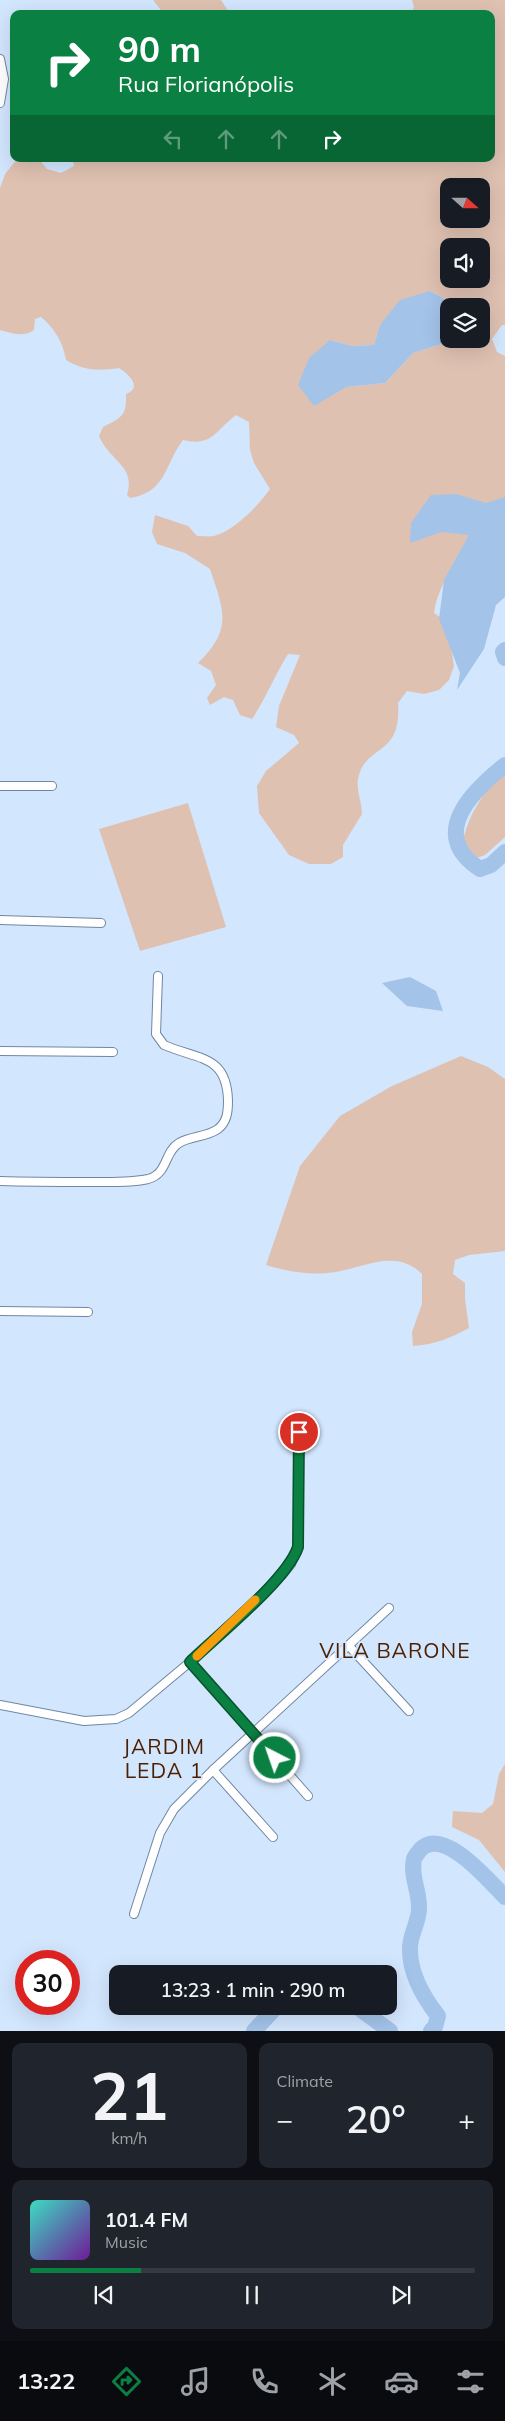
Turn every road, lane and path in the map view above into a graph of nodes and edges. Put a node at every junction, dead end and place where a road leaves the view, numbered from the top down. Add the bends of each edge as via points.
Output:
1 (0, 59) edge
2 (2, 79) edge
3 (0, 103) edge
4 (0, 786) edge
5 (52, 786) dead end
6 (0, 920) edge
7 (102, 923) dead end
8 (158, 976) dead end
9 (0, 1052) edge
10 (113, 1052) dead end
11 (0, 1181) edge
12 (0, 1311) edge
13 (88, 1312) dead end
14 (299, 1432) dead end
15 (389, 1608) dead end
16 (349, 1646) junction
17 (190, 1662) junction
18 (0, 1705) edge
19 (409, 1711) dead end
20 (253, 1733) junction
21 (213, 1770) junction
22 (308, 1796) dead end
23 (273, 1836) dead end
24 (134, 1914) dead end

1 - 2 street
2 - 3 street
4 - 5 street
6 - 7 street
8 - 11 street via 156,1034 173,1049 209,1061 218,1068 227,1086 225,1121 210,1133 176,1145 160,1173 148,1179 116,1182
9 - 10 street
12 - 13 street
14 - 17 street via 296,1556 283,1574
15 - 16 street
16 - 19 street
16 - 20 street
17 - 18 street via 141,1705 116,1719 84,1721
17 - 20 street
20 - 21 street
20 - 22 street
21 - 23 street
21 - 24 street via 184,1797 166,1820

